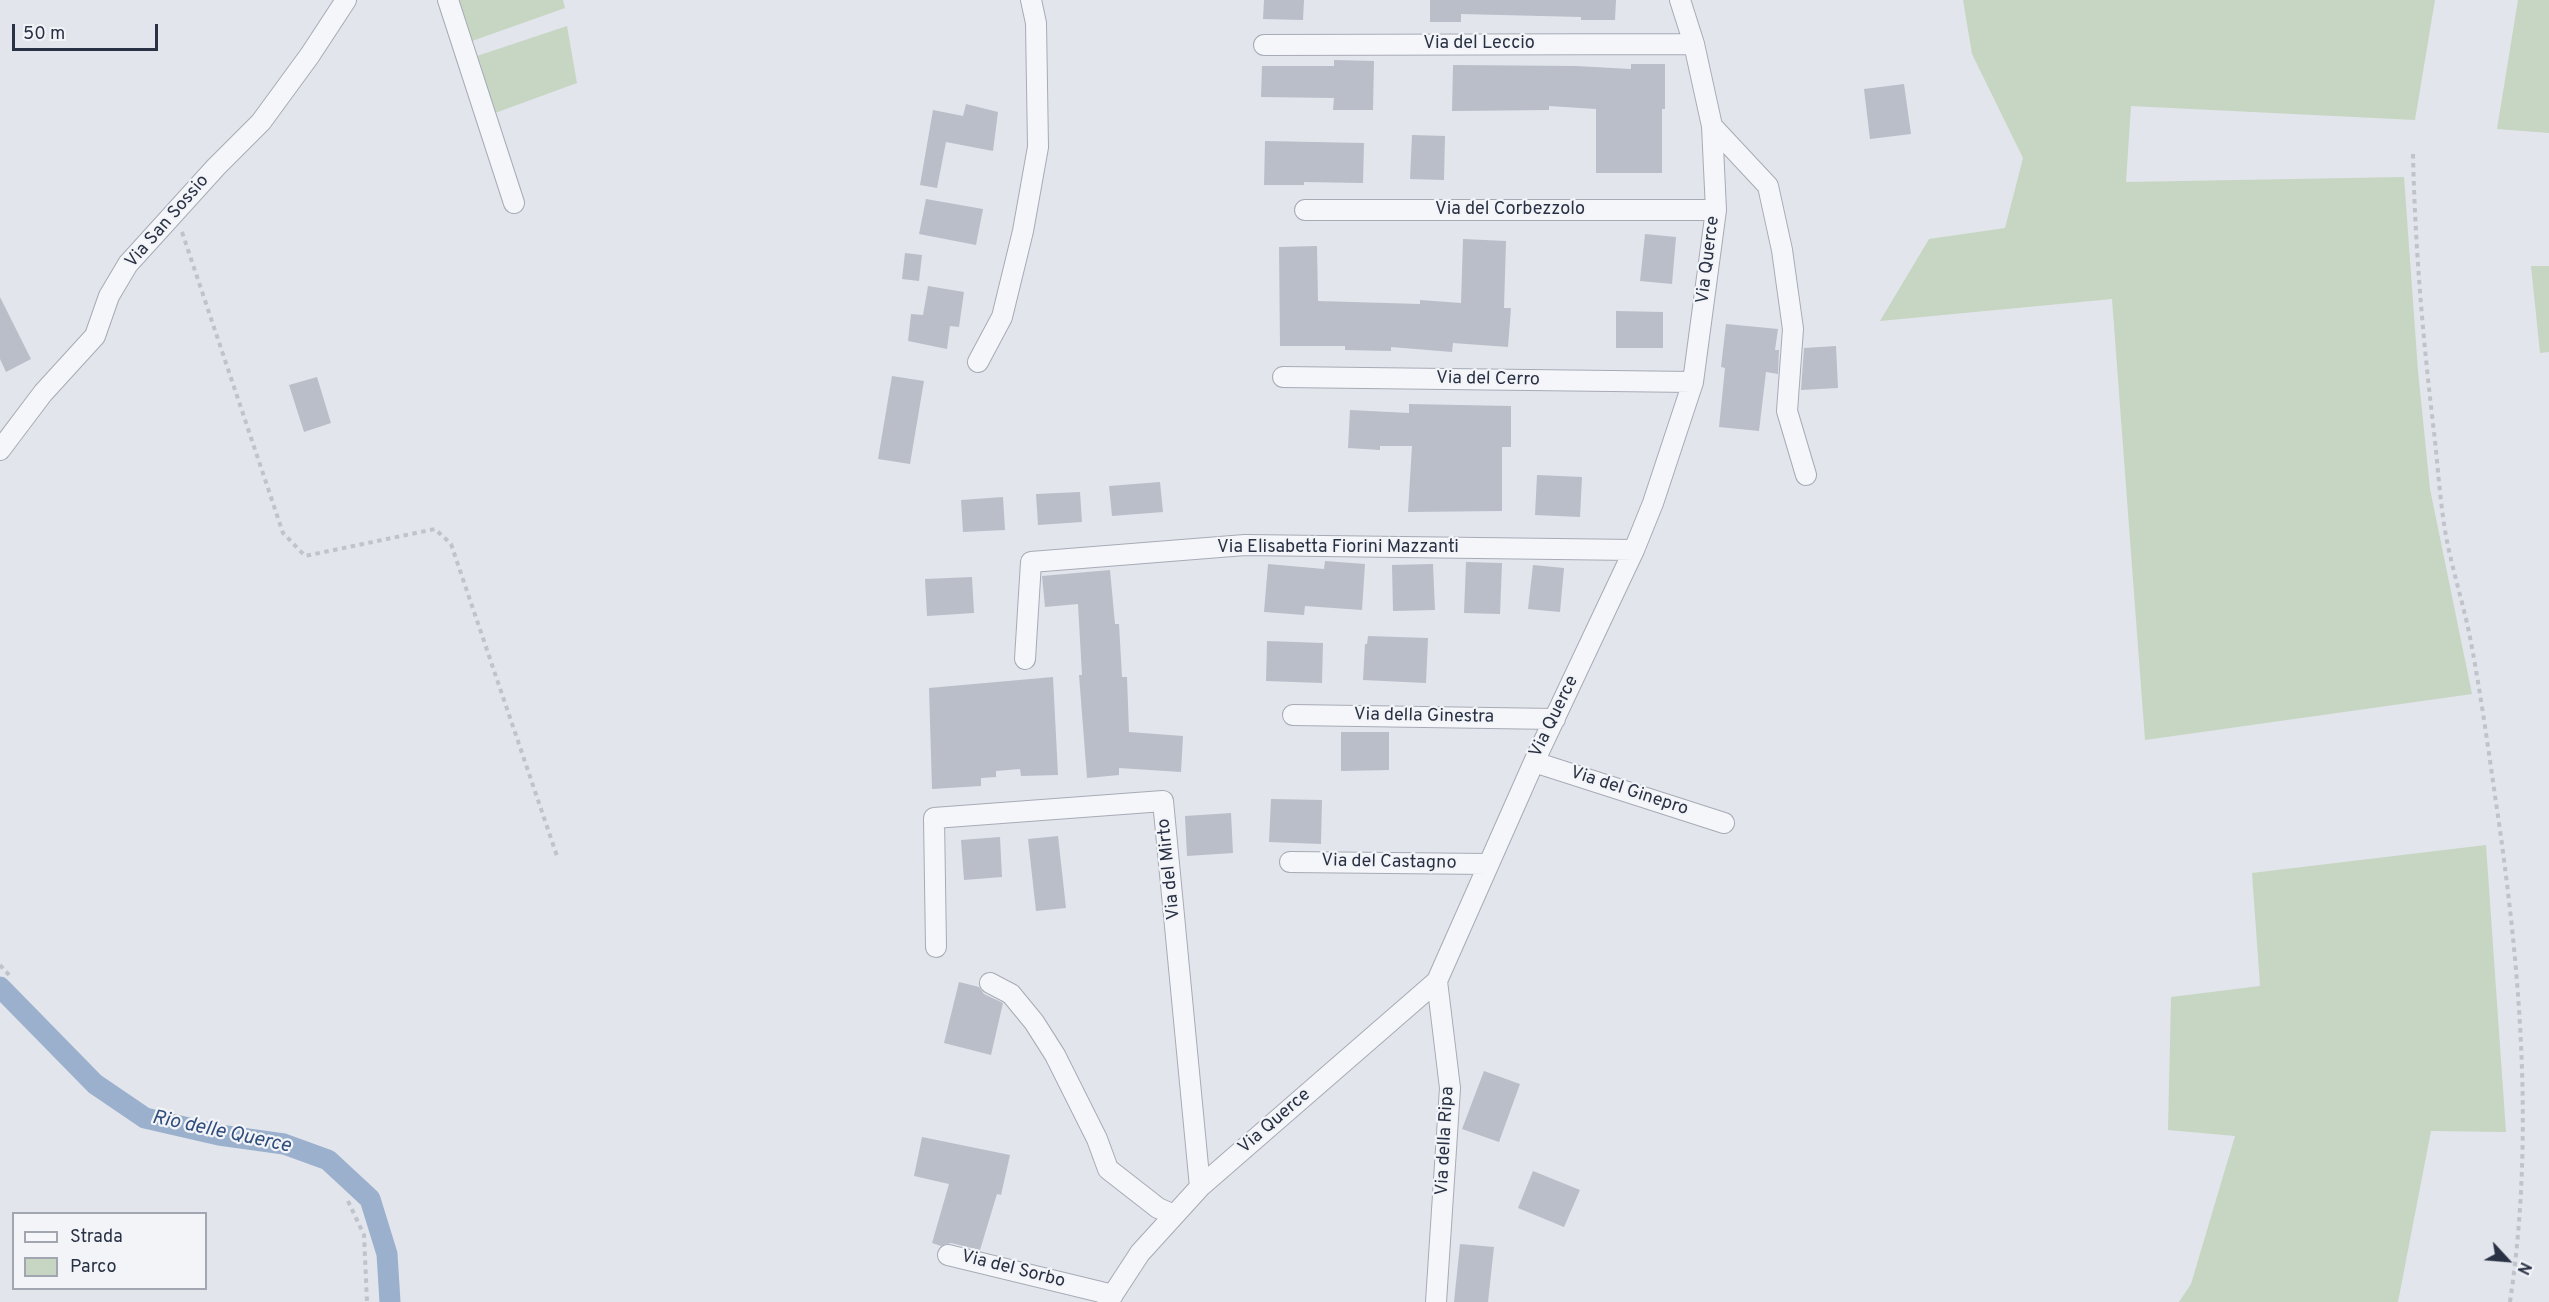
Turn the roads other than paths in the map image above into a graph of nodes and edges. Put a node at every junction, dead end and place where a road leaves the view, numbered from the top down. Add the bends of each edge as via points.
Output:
1 (346, 0) edge
2 (448, 0) edge
3 (1031, 0) edge
4 (1680, 0) edge
5 (1694, 44) junction
6 (1264, 45) dead end
7 (1712, 126) junction
8 (514, 203) dead end
9 (1305, 210) dead end
10 (1716, 210) junction
11 (978, 362) dead end
12 (1283, 377) dead end
13 (1693, 382) junction
14 (0, 450) edge
15 (1806, 475) dead end
16 (1634, 550) junction
17 (1025, 659) dead end
18 (1293, 715) dead end
19 (1555, 719) junction
20 (1534, 762) junction
21 (1724, 823) dead end
22 (1290, 862) dead end
23 (1488, 864) junction
24 (936, 947) dead end
25 (1437, 981) junction
26 (990, 983) dead end
27 (1200, 1187) junction
28 (1174, 1215) junction
29 (948, 1255) dead end
30 (980, 1276) dead end
31 (1105, 1300) edge
32 (1436, 1302) edge

1 - 14 street, Via San Sossio via 261,122 128,264 109,296 95,336 43,393
2 - 8 street
3 - 11 street via 1036,23 1038,147 1002,317
4 - 5 street, Via Querce
5 - 6 street, Via del Leccio
5 - 7 street, Via Querce
7 - 10 street, Via Querce
7 - 15 street via 1768,186 1793,329 1787,411
9 - 10 street, Via del Corbezzolo
10 - 13 street, Via Querce
12 - 13 street, Via del Cerro
13 - 16 street, Via Querce
16 - 17 street, Via Elisabetta Fiorini Mazzanti via 1245,545 1031,562
16 - 19 street, Via Querce
18 - 19 street, Via della Ginestra
19 - 20 street, Via Querce
20 - 21 street, Via del Ginepro
20 - 23 street, Via Querce
22 - 23 street, Via del Castagno
23 - 25 street, Via Querce
24 - 27 street, Via del Mirto via 934,818 1163,801
25 - 27 street, Via Querce
25 - 32 street, Via della Ripa via 1450,1088
26 - 28 street via 1011,994 1055,1055 1108,1169 1158,1208
27 - 28 street, Via Querce
28 - 31 street, Via Querce
29 - 31 street, Via del Sorbo
30 - 31 street

